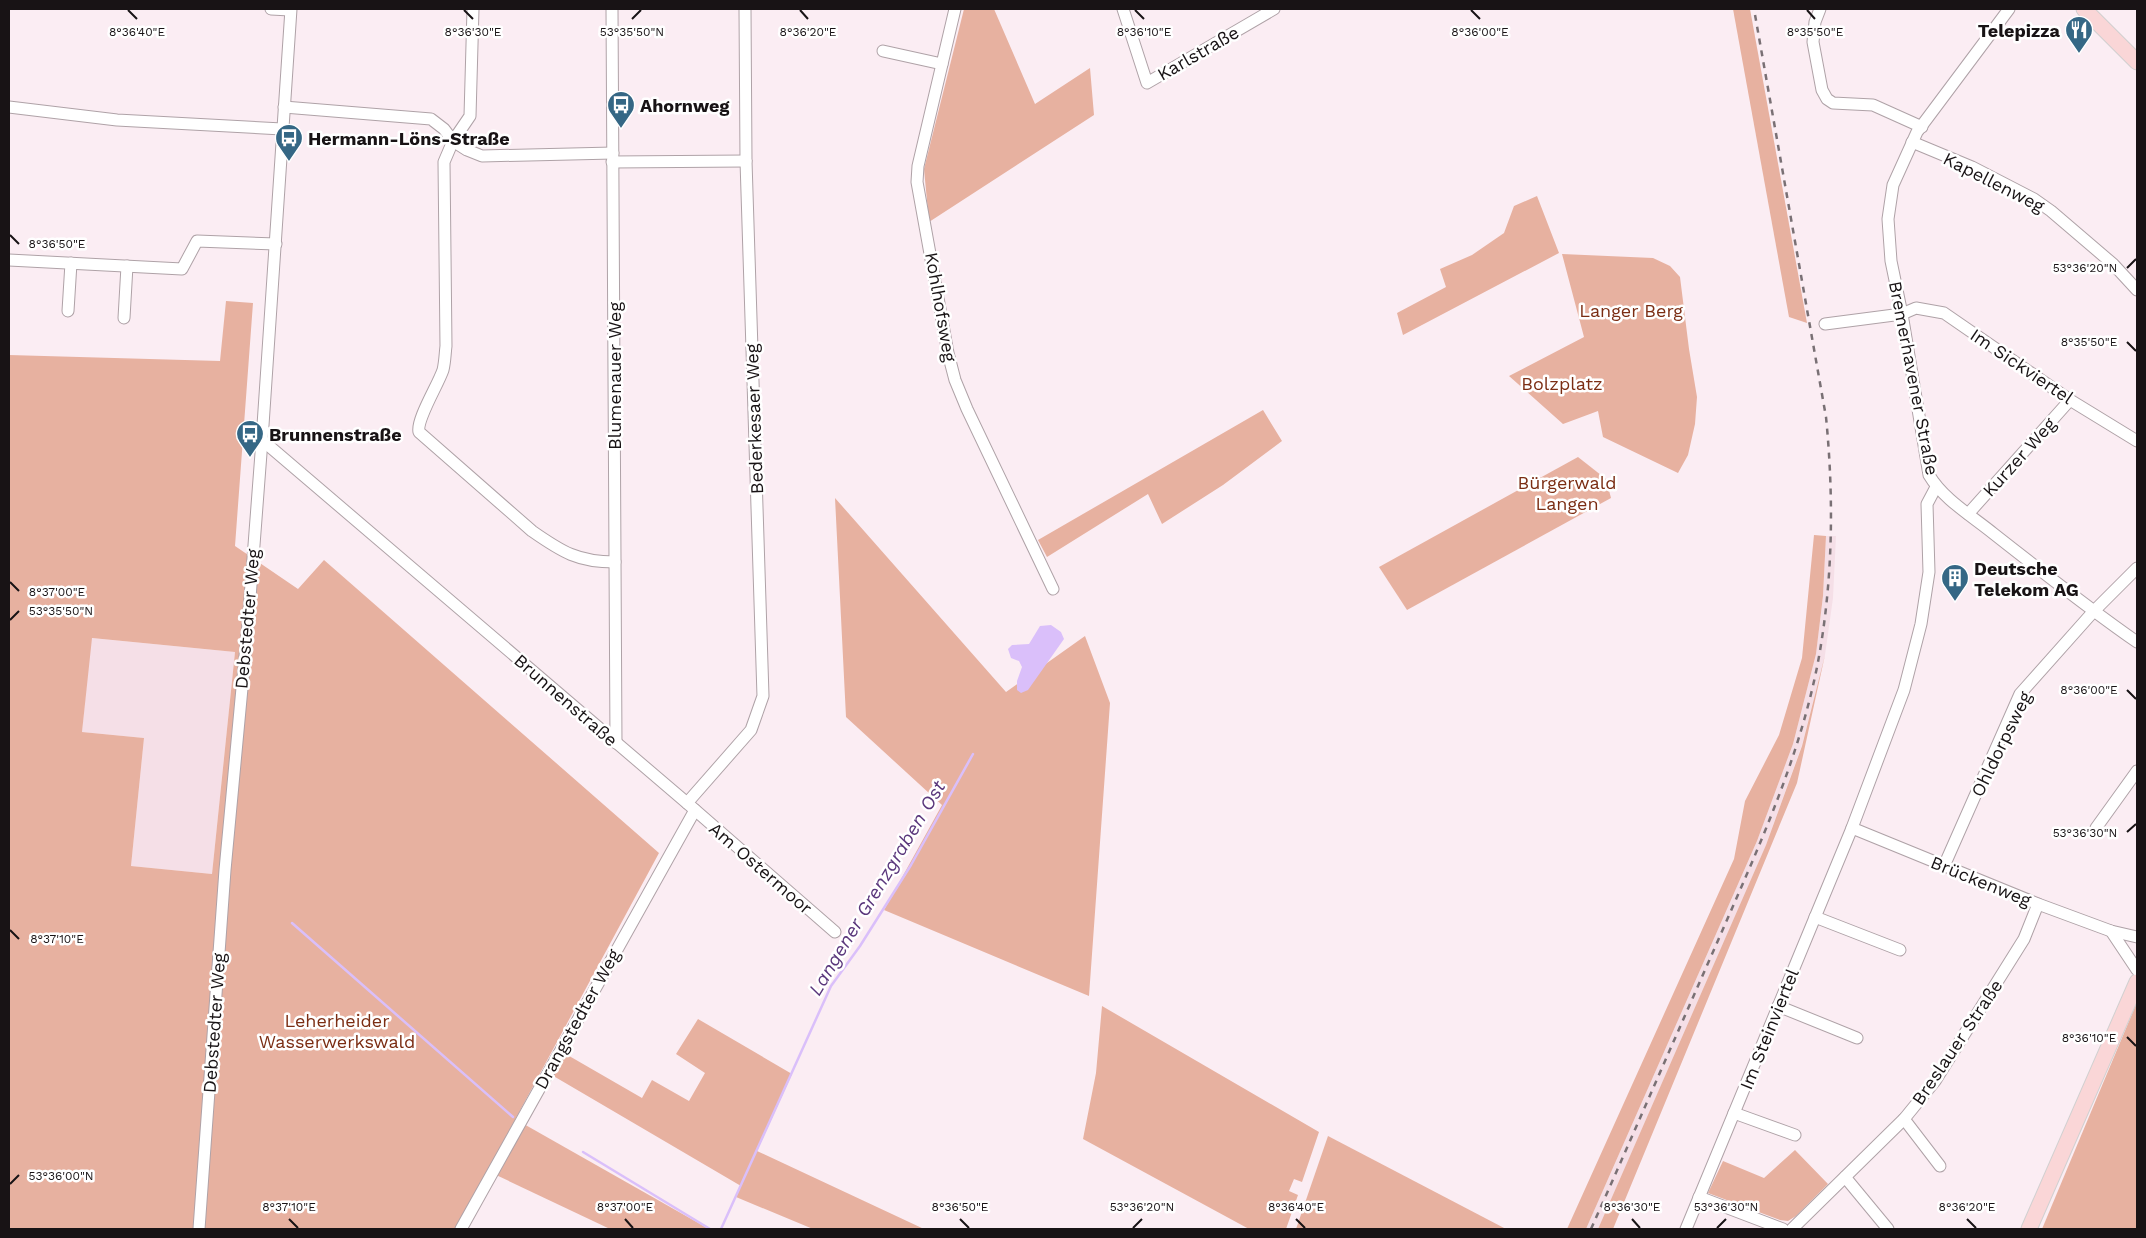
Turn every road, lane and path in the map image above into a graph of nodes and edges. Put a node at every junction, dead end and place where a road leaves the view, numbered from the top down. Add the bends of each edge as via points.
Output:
1 (271, 9) edge
2 (290, 9) edge
3 (473, 9) edge
4 (612, 9) edge
5 (745, 9) edge
6 (955, 9) edge
7 (1123, 9) edge
8 (1274, 9) edge
9 (1820, 9) edge
10 (2008, 9) edge
11 (2084, 9) edge
12 (883, 51) dead end
13 (2137, 62) edge
14 (942, 64) junction
15 (9, 108) edge
16 (284, 108) junction
17 (1922, 127) junction
18 (282, 129) junction
19 (453, 141) junction
20 (1912, 142) junction
21 (613, 158) junction
22 (746, 161) junction
23 (276, 244) junction
24 (9, 260) edge
25 (71, 263) junction
26 (127, 266) junction
27 (2137, 290) edge
28 (68, 311) dead end
29 (1902, 314) junction
30 (124, 318) dead end
31 (1825, 324) dead end
32 (2070, 400) junction
33 (262, 440) junction
34 (2137, 441) edge
35 (1936, 486) junction
36 (1968, 514) junction
37 (615, 562) junction
38 (2137, 568) edge
39 (1053, 589) dead end
40 (2093, 612) junction
41 (2137, 642) edge
42 (616, 743) junction
43 (2137, 771) edge
44 (691, 807) junction
45 (1852, 828) junction
46 (2096, 828) dead end
47 (1944, 866) junction
48 (2038, 904) junction
49 (1815, 917) junction
50 (2111, 931) junction
51 (835, 932) dead end
52 (2137, 937) edge
53 (1900, 950) dead end
54 (2137, 970) edge
55 (2137, 982) edge
56 (1778, 1006) junction
57 (1857, 1038) dead end
58 (1734, 1113) junction
59 (1904, 1119) junction
60 (1794, 1135) dead end
61 (1940, 1166) dead end
62 (1845, 1177) junction
63 (1699, 1198) junction
64 (199, 1229) edge
65 (461, 1229) edge
66 (1686, 1229) edge
67 (1783, 1229) edge
68 (1792, 1229) edge
69 (1888, 1229) edge
70 (2028, 1229) edge

1 - 2 street
2 - 16 street, Debstedter Weg
3 - 19 street via 470,116
4 - 21 street, Blumenauer Weg
5 - 22 street, Bederkesaer Weg
6 - 14 street, Kohlhofsweg
7 - 8 street, Karlstraße via 1147,83
9 - 17 street via 1813,42 1826,99 1833,103 1873,106
10 - 17 street, Bremerhavener Straße
11 - 13 main road
12 - 14 street
14 - 39 street, Kohlhofsweg via 917,182 948,353 967,408
15 - 18 street via 117,120
16 - 18 street, Debstedter Weg
16 - 19 street via 431,119
17 - 20 street, Bremerhavener Straße
18 - 23 street, Debstedter Weg
19 - 21 street via 482,156
19 - 37 street via 444,162 444,368 419,421 419,432 552,545 586,560
20 - 27 street, Kapellenweg via 1972,167 2034,199 2113,264
20 - 29 street, Bremerhavener Straße via 1893,185 1888,219 1891,261
21 - 22 street
21 - 37 street, Blumenauer Weg
22 - 44 street, Bederkesaer Weg via 763,696 751,730
23 - 26 street via 197,241 182,269
23 - 33 street, Debstedter Weg
24 - 25 street
25 - 26 street
25 - 28 street
26 - 30 street
29 - 31 street, Im Sickviertel
29 - 32 street, Im Sickviertel via 1916,308 1944,313
29 - 35 street, Bremerhavener Straße via 1929,475
32 - 34 street, Im Sickviertel
32 - 36 street, Kurzer Weg
33 - 42 street, Brunnenstraße
33 - 64 street, Debstedter Weg via 224,879
35 - 36 street
35 - 45 street, Bremerhavener Straße via 1927,504 1929,572 1921,624 1904,690
36 - 40 street
37 - 42 street, Blumenauer Weg
38 - 40 street, Ohldorpsweg
40 - 41 street
40 - 47 street, Ohldorpsweg via 2020,694
42 - 44 street, Brunnenstraße
43 - 46 street
44 - 51 street, Am Ostermoor
44 - 65 street, Drangstedter Weg
45 - 47 street, Brückenweg
45 - 49 street, Im Steinviertel
47 - 48 street, Brückenweg
48 - 50 street, Brückenweg
48 - 59 street, Breslauer Straße via 2024,939 1935,1081
49 - 53 street
49 - 56 street, Im Steinviertel
50 - 52 street, Brückenweg
50 - 54 street
55 - 70 main road
56 - 57 street
56 - 58 street, Im Steinviertel
58 - 60 street
58 - 63 street, Im Steinviertel
59 - 61 street
59 - 62 street, Breslauer Straße
62 - 68 street, Breslauer Straße
62 - 69 street
63 - 66 street, Im Steinviertel
63 - 67 street

